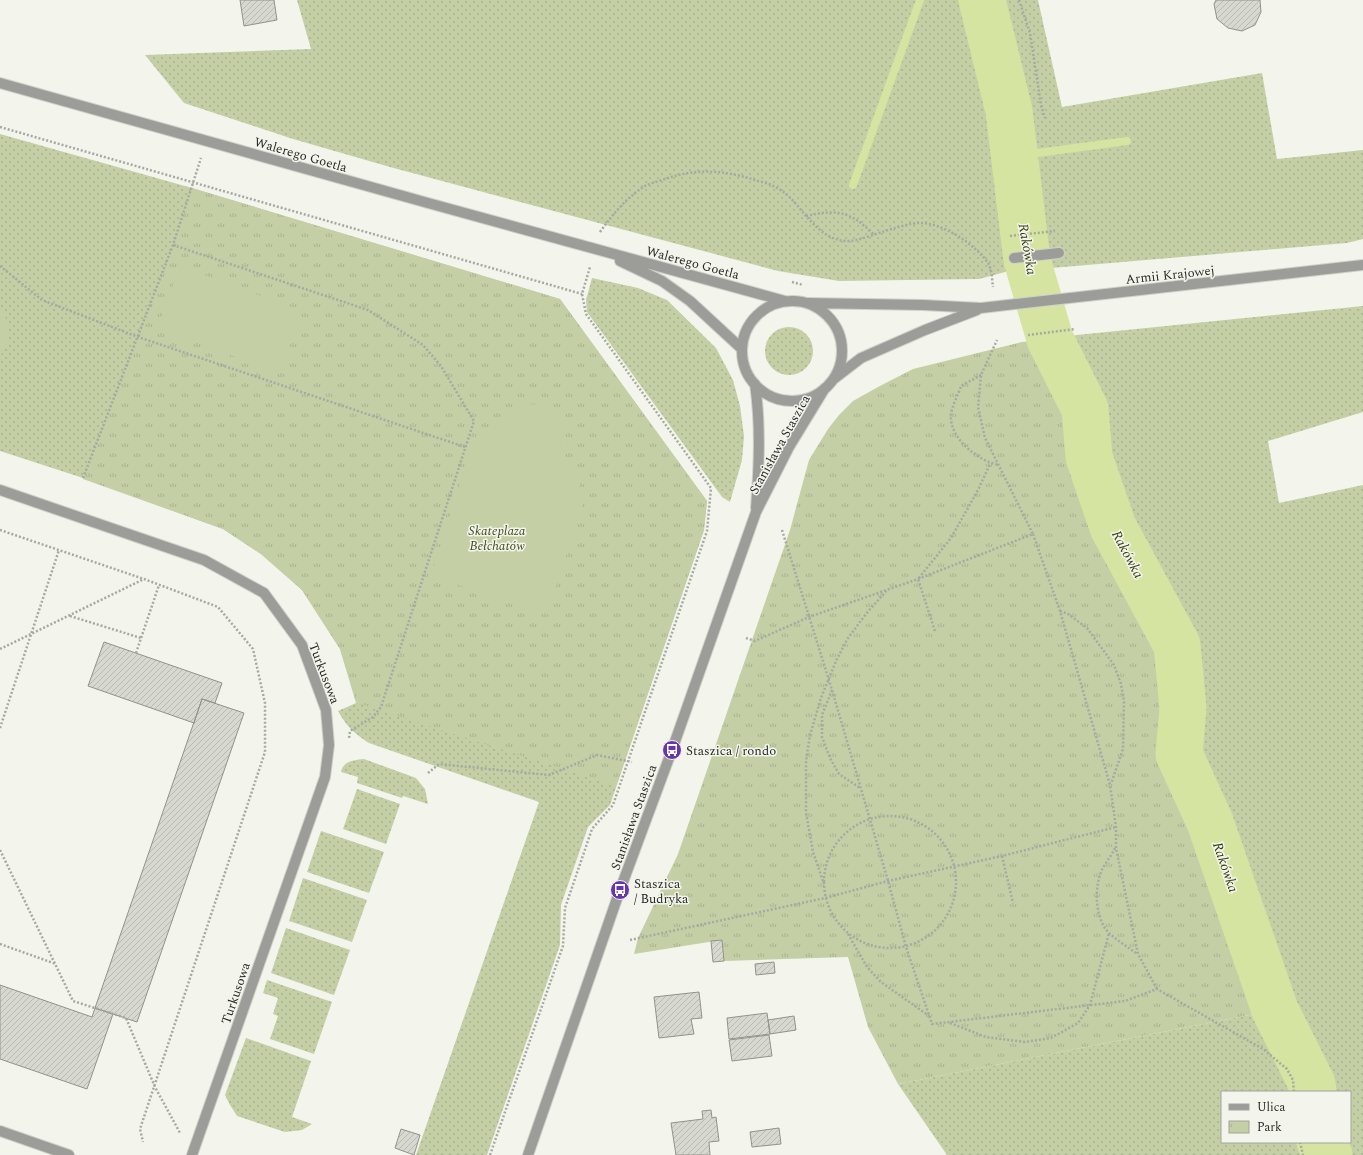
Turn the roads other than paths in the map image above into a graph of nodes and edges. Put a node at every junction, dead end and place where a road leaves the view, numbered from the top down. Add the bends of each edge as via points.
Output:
1 (0, 83) edge
2 (595, 249) junction
3 (1059, 252) dead end
4 (1014, 258) dead end
5 (1363, 265) edge
6 (785, 301) junction
7 (808, 303) junction
8 (981, 308) junction
9 (742, 349) junction
10 (834, 379) junction
11 (755, 384) junction
12 (825, 388) junction
13 (0, 490) edge
14 (756, 512) junction
15 (0, 1131) edge
16 (69, 1155) edge
17 (192, 1155) edge
18 (528, 1155) edge

1 - 2 street, Walerego Goetla
2 - 6 street, Walerego Goetla
2 - 9 street, Walerego Goetla via 662,281 690,301
3 - 4 street
5 - 8 street, Armii Krajowej
6 - 7 street
6 - 9 street via 761,311 751,321 744,335
7 - 8 street, Armii Krajowej
7 - 10 street via 820,309 837,329 842,354 840,367
8 - 10 street, Armii Krajowej via 860,358
9 - 11 street via 745,368
10 - 12 street
11 - 12 street via 767,394 797,401 812,397
11 - 14 street, Stanisława Staszica via 759,412
12 - 14 street, Stanisława Staszica via 789,447
13 - 17 street, Turkusowa via 204,560 264,593 302,645 326,710 330,745 325,777
14 - 18 street, Stanisława Staszica
15 - 16 street

